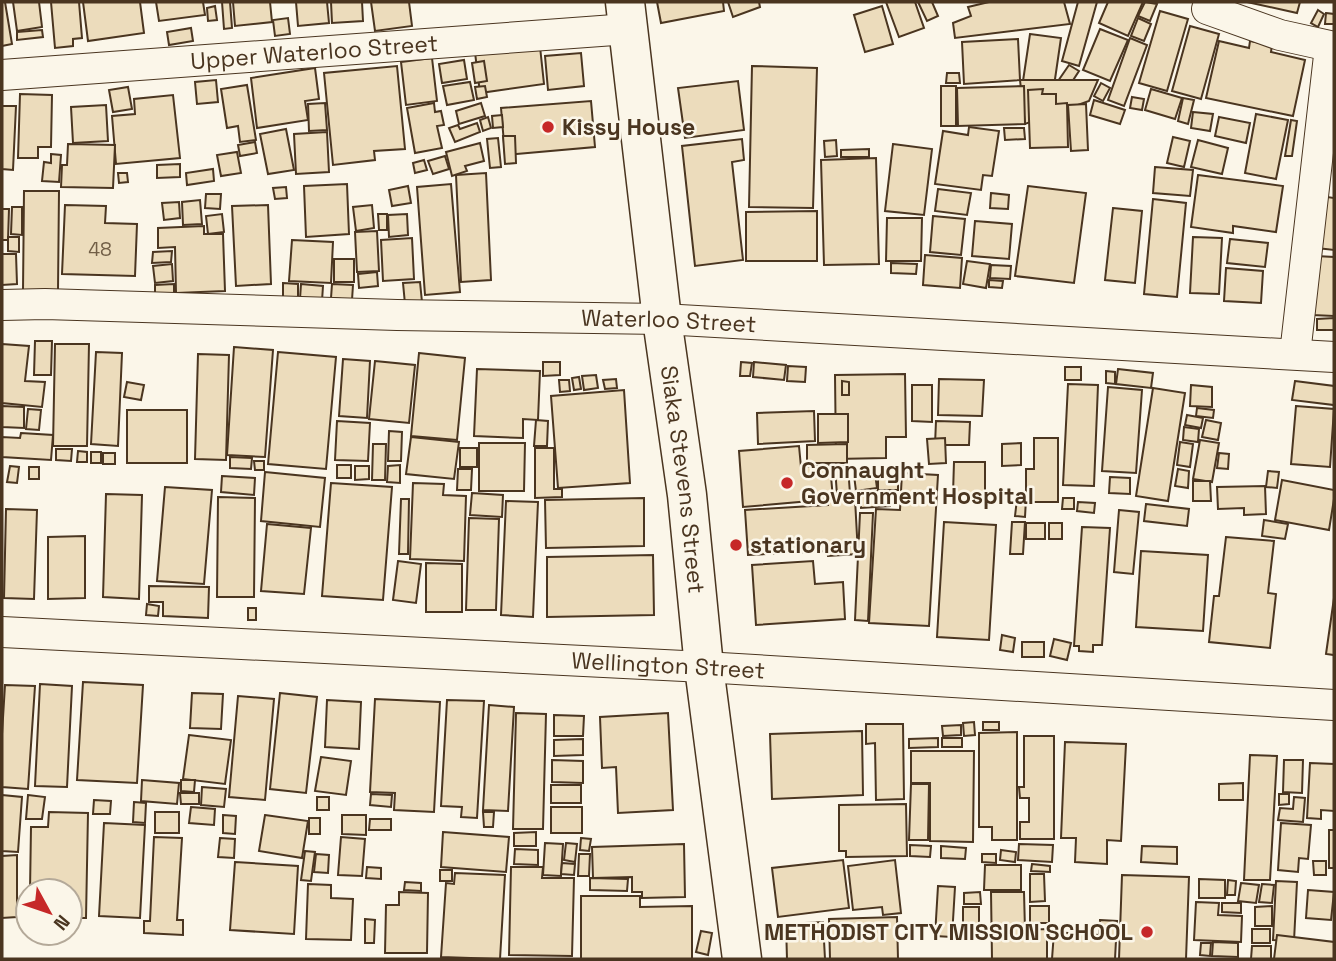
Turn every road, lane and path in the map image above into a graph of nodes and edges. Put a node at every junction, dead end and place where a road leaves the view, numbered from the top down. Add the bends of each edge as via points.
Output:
1 (1207, 9) dead end
2 (626, 15) edge
3 (1332, 47) edge
4 (2, 75) edge
5 (2, 305) edge
6 (662, 319) junction
7 (1295, 354) junction
8 (1334, 357) edge
9 (2, 632) edge
10 (704, 667) junction
11 (1334, 705) edge
12 (741, 959) edge

1 - 3 street via 1280,35
2 - 4 street, Upper Waterloo Street
2 - 6 main road, Siaka Stevens Street
3 - 7 street
5 - 6 street, Waterloo Street
6 - 7 street, Waterloo Street
6 - 10 main road, Siaka Stevens Street via 687,495
7 - 8 street, Waterloo Street
9 - 10 street, Wellington Street
10 - 11 street, Wellington Street
10 - 12 main road, Siaka Stevens Street

